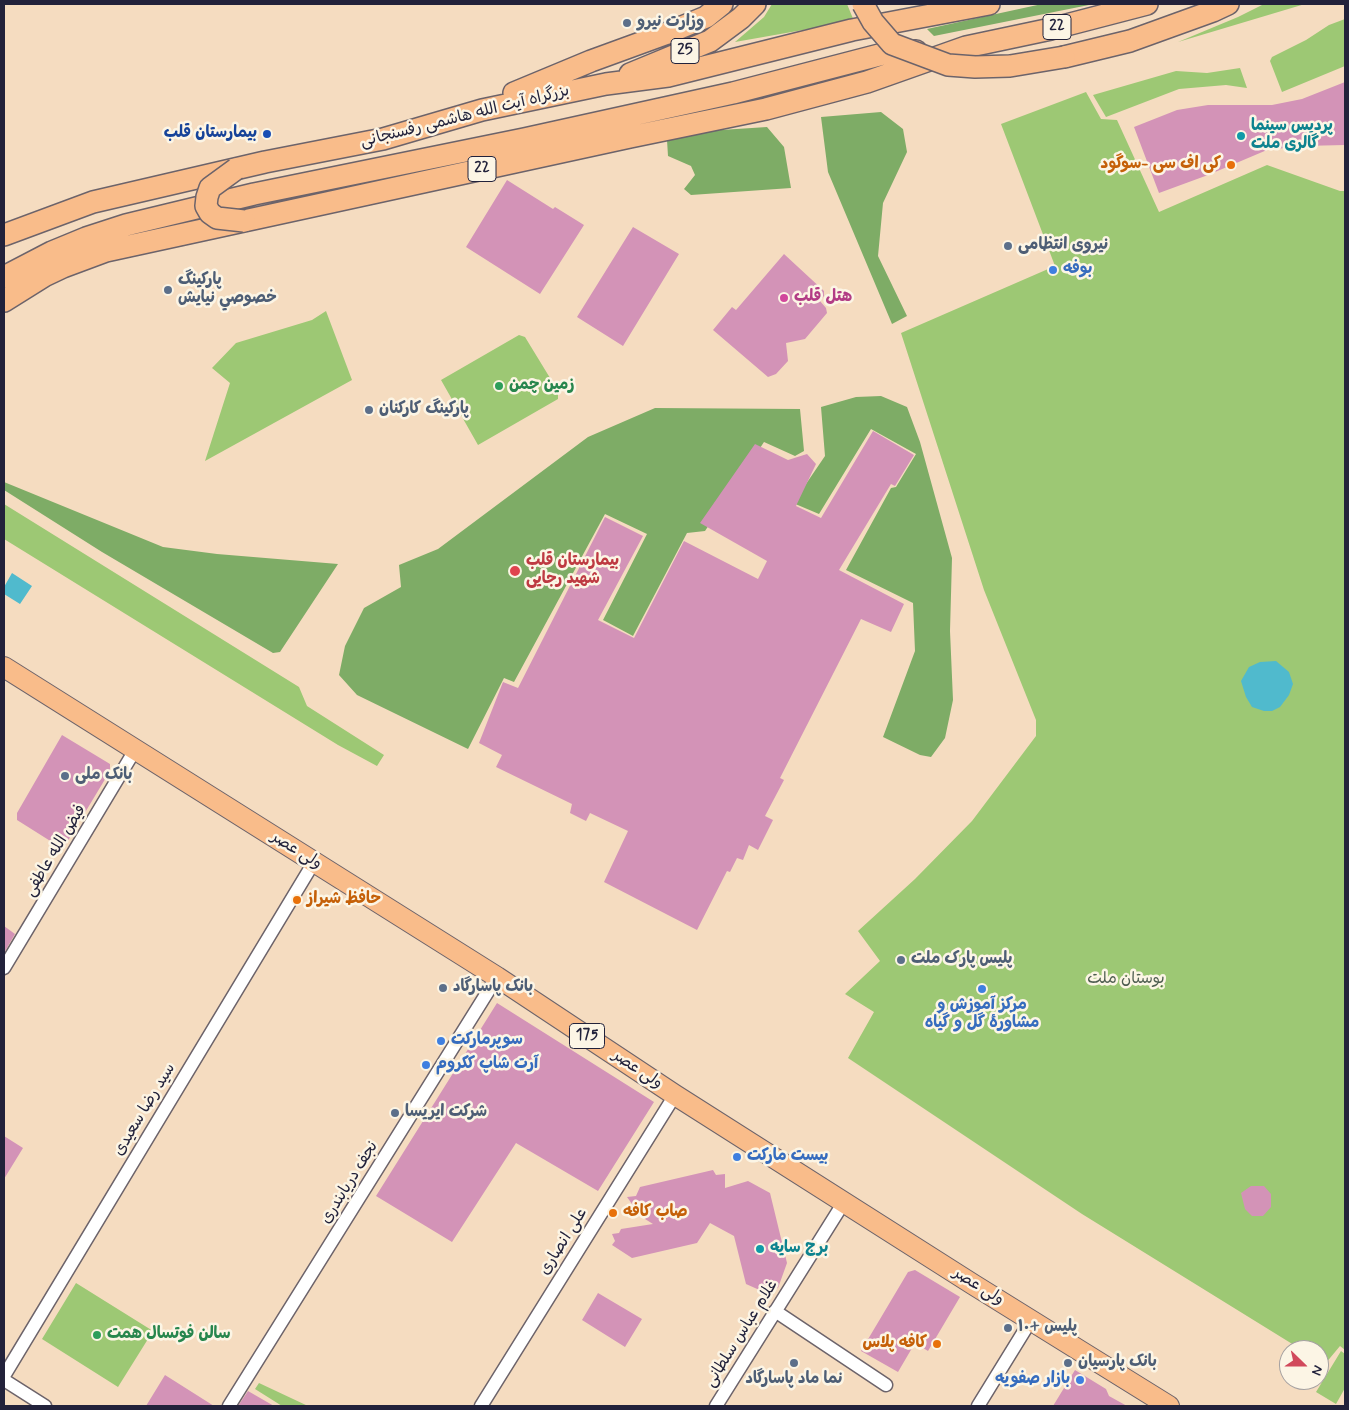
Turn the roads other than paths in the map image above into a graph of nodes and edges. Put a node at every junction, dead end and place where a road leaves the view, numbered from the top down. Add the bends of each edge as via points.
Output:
1 (722, 4) edge
2 (755, 4) edge
3 (863, 4) edge
4 (989, 4) edge
5 (1147, 4) edge
6 (1228, 4) edge
7 (966, 47) junction
8 (606, 84) junction
9 (482, 110) junction
10 (236, 169) junction
11 (244, 221) junction
12 (4, 235) edge
13 (4, 277) edge
14 (4, 301) edge
15 (4, 667) edge
16 (135, 750) junction
17 (314, 862) junction
18 (4, 968) edge
19 (498, 977) junction
20 (675, 1095) junction
21 (844, 1202) junction
22 (775, 1311) junction
23 (1031, 1320) junction
24 (4, 1376) edge
25 (4, 1380) edge
26 (886, 1384) dead end
27 (45, 1406) edge
28 (229, 1406) edge
29 (481, 1406) edge
30 (716, 1406) edge
31 (978, 1406) edge
32 (1169, 1406) edge

1 - 9 highway via 706,17 582,65
2 - 8 highway, 25 via 710,41
3 - 6 highway, bridge via 892,44 948,65 975,67 1010,66 1064,57 1130,40
4 - 8 highway, بزرگراه آیت الله هاشمی رفسنجانی via 852,30 668,76
5 - 7 highway, 22
7 - 11 highway, 22 via 867,82 766,109
7 - 13 highway, 22 via 883,54 733,93 126,224 52,252
8 - 9 highway, بزرگراه آیت الله هاشمی رفسنجانی
9 - 10 highway, بزرگراه آیت الله هاشمی رفسنجانی via 383,139
10 - 11 highway, bridge via 210,188 206,206 217,218
10 - 12 highway, بزرگراه آیت الله هاشمی رفسنجانی via 93,202
11 - 14 highway, 22 via 106,251 44,276
15 - 16 main road, ولی عصر / 175
16 - 17 main road, ولی عصر / 175
16 - 18 street, فیض الله عاطفی
17 - 19 main road, ولی عصر / 175
17 - 24 street, سید رضا سعیدی
19 - 20 main road, ولی عصر / 175
19 - 28 street, نجف دریابندری
20 - 21 main road, ولی عصر / 175
20 - 29 street, علی انصاری
21 - 22 street, غلام عباس سلطانی
21 - 23 main road, ولی عصر / 175
22 - 26 street
22 - 30 street, غلام عباس سلطانی
23 - 31 street
23 - 32 main road, ولی عصر / 175
25 - 27 street

